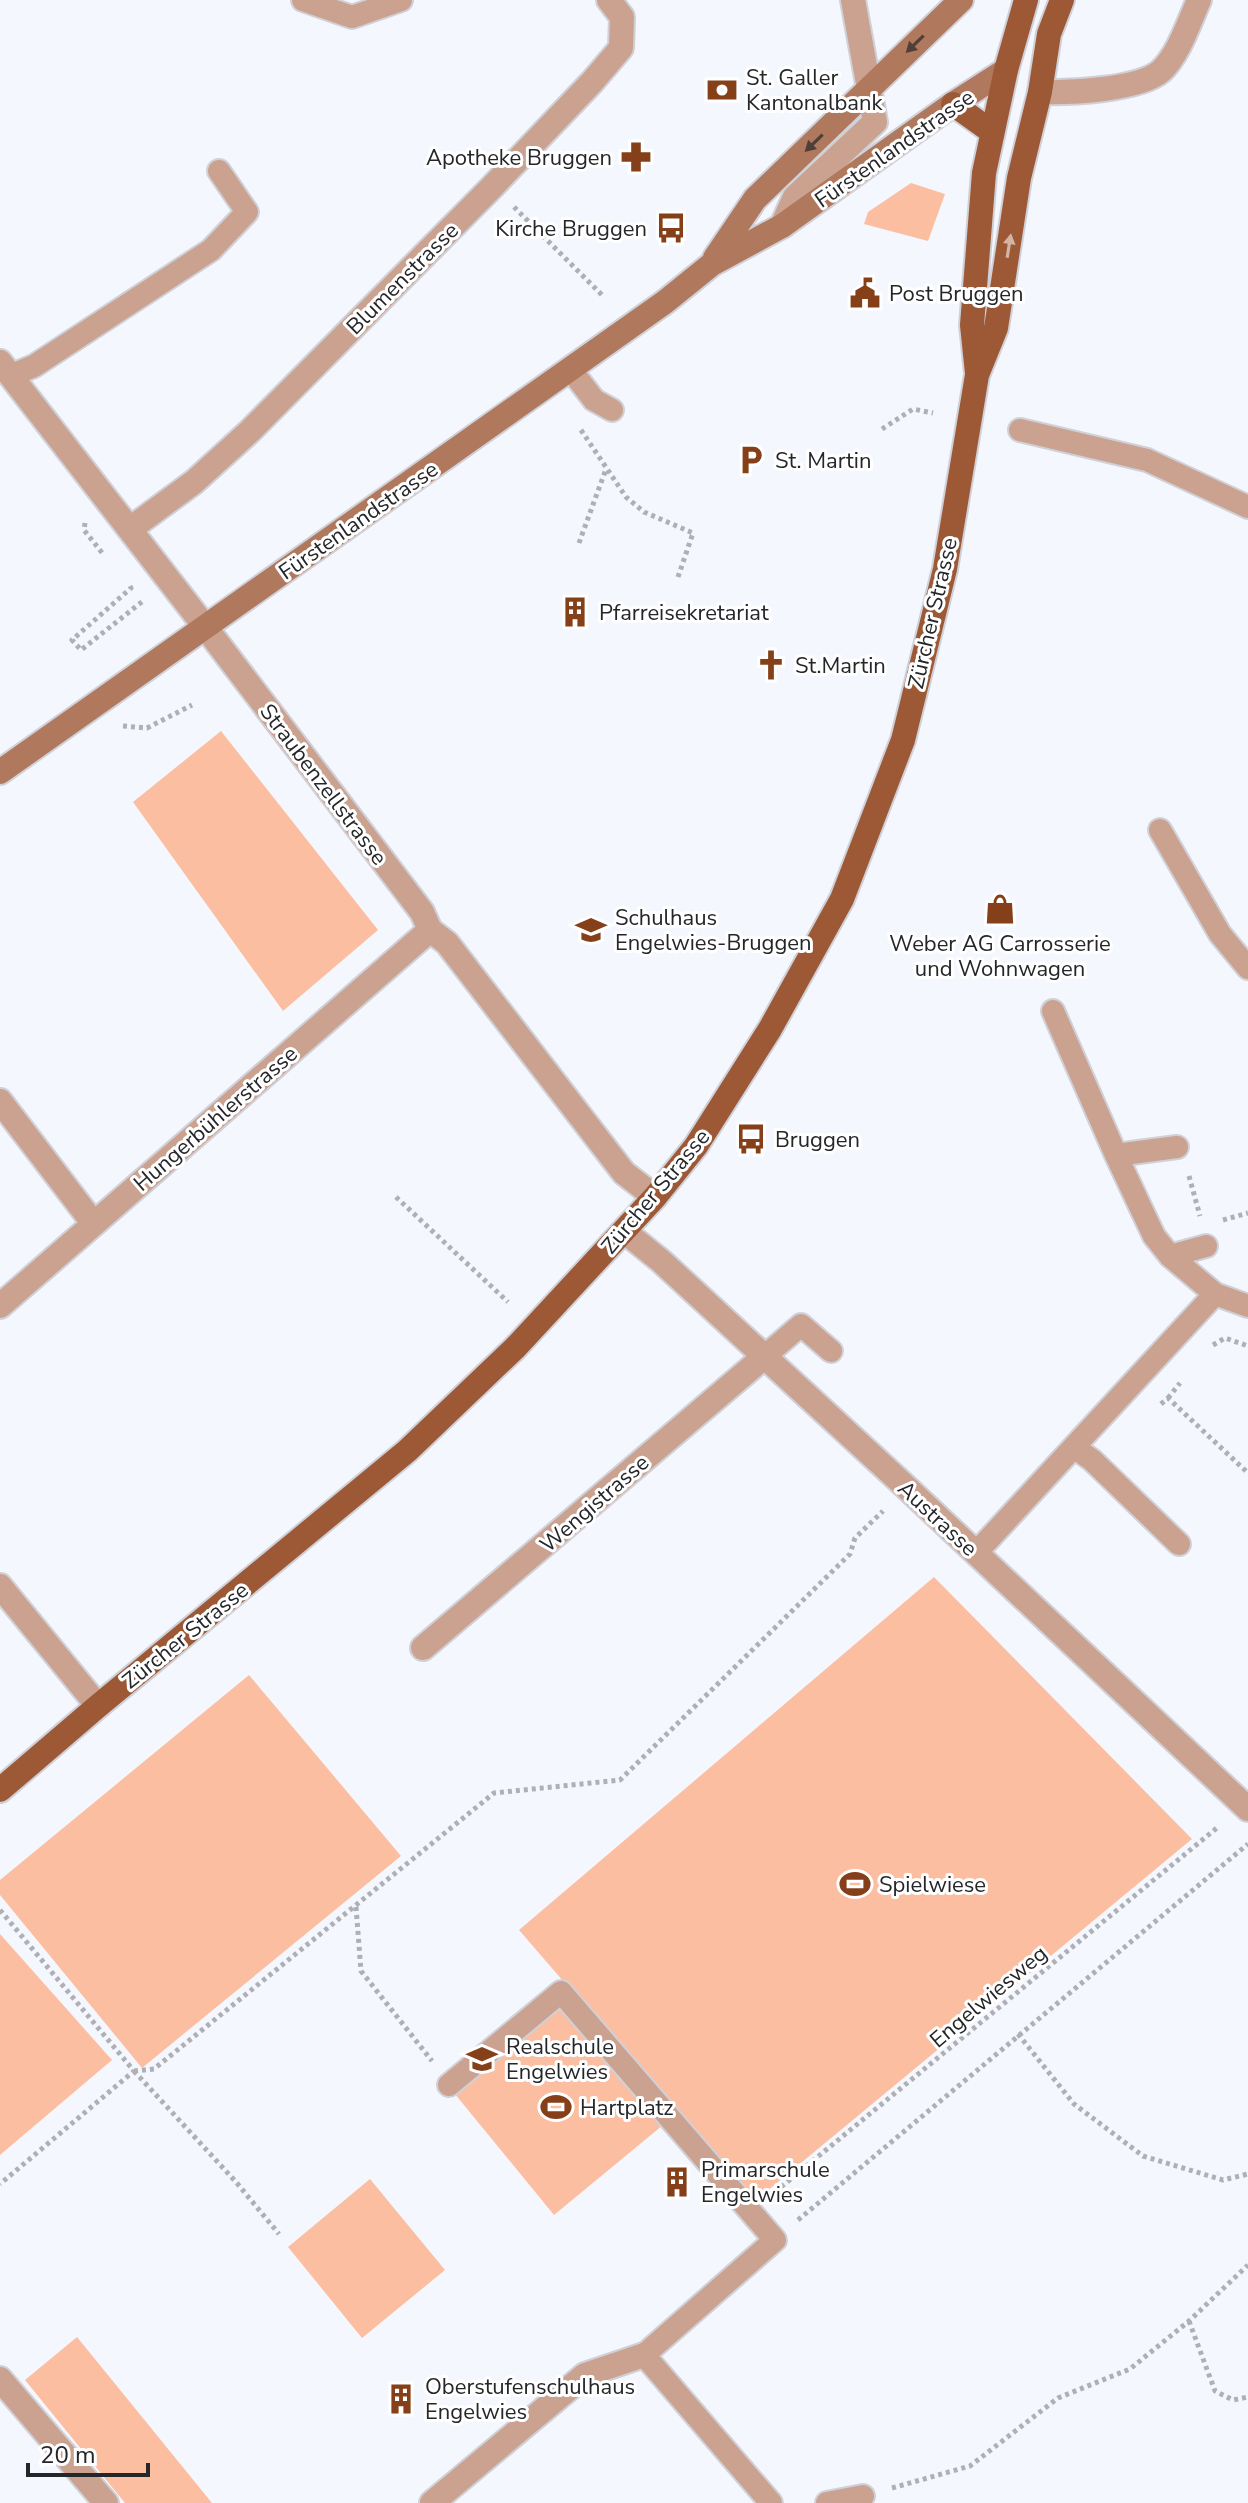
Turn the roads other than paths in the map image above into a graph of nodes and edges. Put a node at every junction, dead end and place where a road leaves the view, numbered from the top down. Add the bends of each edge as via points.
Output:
1 (303, 0) edge
2 (401, 0) edge
3 (609, 0) edge
4 (853, 0) edge
5 (961, 0) edge
6 (1026, 0) edge
7 (1062, 0) edge
8 (1199, 0) edge
9 (1049, 34) junction
10 (1006, 70) junction
11 (871, 89) junction
12 (1040, 92) junction
13 (953, 104) junction
14 (992, 132) junction
15 (219, 171) dead end
16 (782, 226) junction
17 (712, 264) junction
18 (571, 370) junction
19 (3, 373) edge
20 (977, 375) junction
21 (595, 415) road end
22 (1020, 430) dead end
23 (1248, 507) edge
24 (130, 529) junction
25 (206, 628) junction
26 (0, 772) edge
27 (1160, 830) dead end
28 (430, 930) junction
29 (1248, 968) edge
30 (1053, 1011) dead end
31 (2, 1109) edge
32 (1177, 1147) road end
33 (1116, 1155) junction
34 (655, 1197) junction
35 (94, 1224) junction
36 (624, 1231) junction
37 (1204, 1236) road end
38 (1170, 1256) junction
39 (1215, 1294) junction
40 (0, 1306) edge
41 (1248, 1306) edge
42 (831, 1351) dead end
43 (764, 1357) junction
44 (1075, 1448) junction
45 (1179, 1544) dead end
46 (976, 1553) junction
47 (0, 1586) edge
48 (423, 1648) dead end
49 (98, 1706) junction
50 (0, 1790) edge
51 (1246, 1808) edge
52 (449, 2085) dead end
53 (644, 2355) junction
54 (0, 2379) edge
55 (863, 2496) road end
56 (106, 2503) edge
57 (432, 2503) edge
58 (771, 2503) edge
59 (827, 2503) edge

1 - 2 lane via 352,17
3 - 24 street, Blumenstrasse via 622,17 621,48 592,82 250,431 194,482
4 - 11 street
5 -> 11 main road, Fürstenlandstrasse
6 - 10 main road, Zürcher Strasse
7 - 9 main road, Zürcher Strasse
8 - 12 street via 1161,71 1140,82 1107,88
9 - 10 main road
9 - 12 main road, Zürcher Strasse
10 - 13 main road, Fürstenlandstrasse
10 - 14 main road, Zürcher Strasse
11 - 16 street, Fürstenlandstrasse via 875,122 795,197
11 -> 17 main road, Fürstenlandstrasse via 755,199
20 -> 12 main road, Zürcher Strasse via 996,328 1019,178
13 - 14 main road
13 - 16 main road, Fürstenlandstrasse
14 - 20 main road, Zürcher Strasse via 972,325
15 - 19 lane via 247,212 211,250 34,366
16 - 17 main road, Fürstenlandstrasse
17 - 18 main road, Fürstenlandstrasse
18 - 21 lane
18 - 25 main road, Fürstenlandstrasse
19 - 24 street, Straubenzellstrasse
20 - 34 main road, Zürcher Strasse via 945,569 903,740 842,899 733,1090
22 - 23 lane via 1147,460
24 - 25 street, Straubenzellstrasse
25 - 26 main road, Fürstenlandstrasse
25 - 28 street, Straubenzellstrasse via 422,912
27 - 29 lane via 1220,934
28 - 34 street, Straubenzellstrasse via 447,943 624,1173
28 - 35 street, Hungerbühlerstrasse
30 - 33 lane
31 - 35 street
32 - 33 lane
33 - 38 lane via 1154,1236
34 - 36 main road, Zürcher Strasse
35 - 40 street, Hungerbühlerstrasse
36 - 43 street, Austrasse
36 - 49 main road, Zürcher Strasse via 515,1348 407,1451
37 - 38 lane
38 - 39 lane
39 - 41 lane
39 - 44 lane
42 - 43 lane via 801,1325
43 - 46 street, Austrasse
43 - 48 street, Wengistrasse
44 - 45 lane
44 - 46 lane
46 - 51 street, Austrasse
47 - 49 street
49 - 50 main road, Zürcher Strasse
52 - 53 lane via 561,1992 775,2240
53 - 57 street via 585,2375
53 - 58 lane
54 - 56 street
55 - 59 lane

